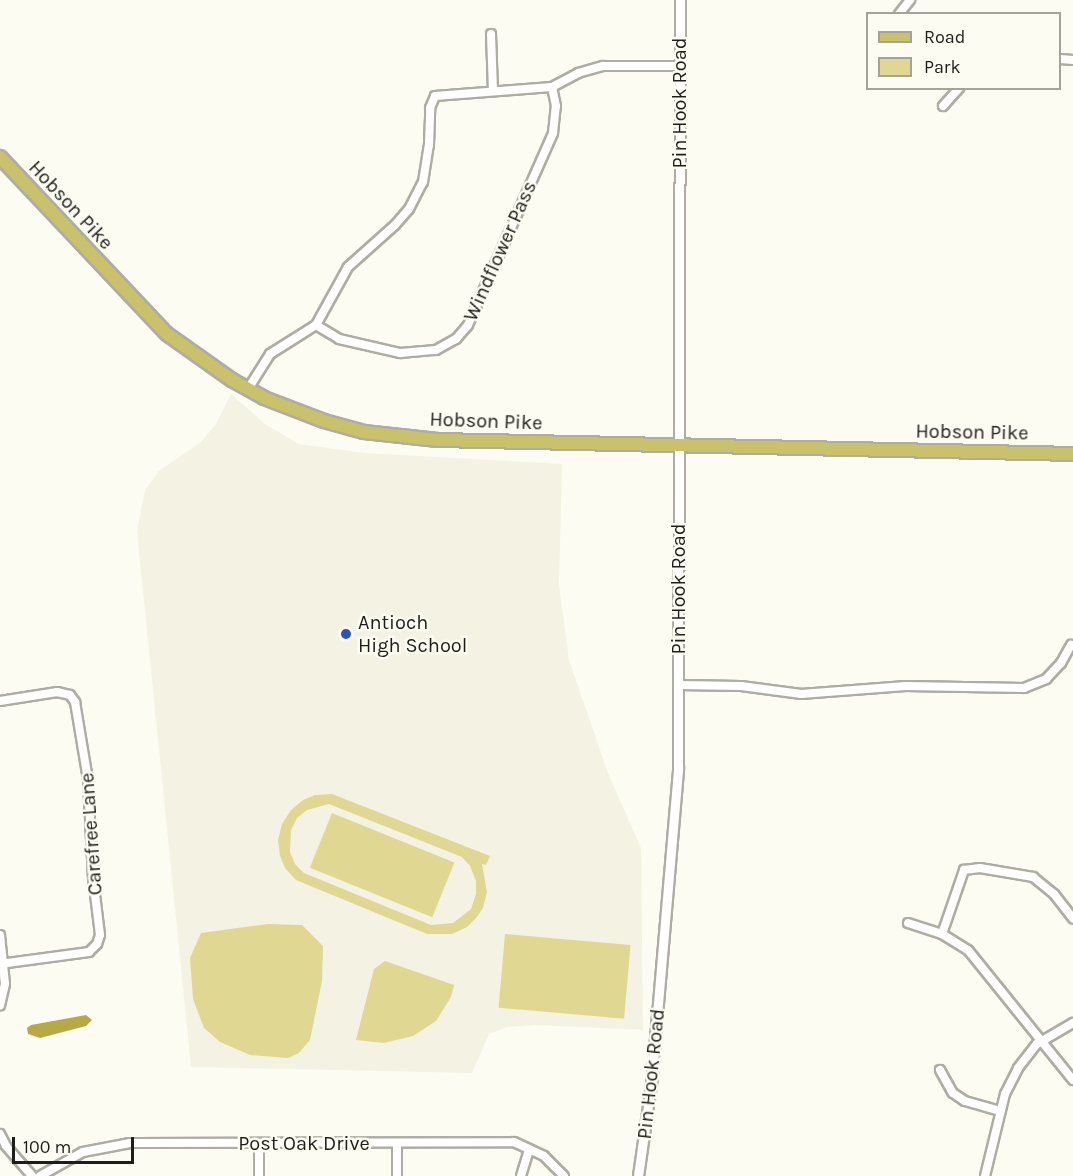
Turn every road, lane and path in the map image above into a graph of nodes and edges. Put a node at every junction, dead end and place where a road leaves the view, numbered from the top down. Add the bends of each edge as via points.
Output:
1 (680, 0) edge
2 (910, 0) edge
3 (901, 12) edge
4 (491, 34) dead end
5 (680, 66) junction
6 (552, 87) junction
7 (493, 90) junction
8 (956, 90) edge
9 (944, 106) dead end
10 (0, 157) edge
11 (316, 325) junction
12 (248, 389) junction
13 (679, 444) junction
14 (1073, 454) edge
15 (1071, 645) dead end
16 (679, 685) junction
17 (0, 701) edge
18 (1073, 918) edge
19 (909, 923) dead end
20 (942, 934) junction
21 (0, 935) edge
22 (2, 964) edge
23 (0, 1005) edge
24 (1073, 1023) edge
25 (1040, 1042) junction
26 (940, 1070) dead end
27 (1073, 1080) edge
28 (1000, 1111) junction
29 (0, 1134) edge
30 (397, 1143) junction
31 (259, 1144) junction
32 (529, 1149) junction
33 (32, 1176) edge
34 (40, 1176) edge
35 (259, 1176) edge
36 (397, 1176) edge
37 (521, 1176) edge
38 (564, 1176) edge
39 (638, 1176) edge
40 (985, 1176) edge

1 - 5 street, Pin Hook Road
2 - 3 street
4 - 7 street
5 - 6 street via 603,66 578,73
5 - 13 street, Pin Hook Road
6 - 7 street
6 - 11 street, Windflower Pass via 556,106 553,134 468,325 456,339 436,350 400,353 339,339
7 - 11 street via 441,94 432,101 426,165 416,197 395,225 348,267
8 - 9 street
10 - 12 main road, Hobson Pike via 167,334
11 - 12 street via 270,354
12 - 13 main road, Hobson Pike via 324,421 403,438
13 - 14 main road, Hobson Pike
13 - 16 street, Pin Hook Road
15 - 16 street via 1046,679 1024,688 906,686 801,694 741,686
16 - 39 street, Pin Hook Road via 678,767 666,920 651,1085
17 - 22 street, Carefree Lane via 57,692 70,695 75,702 88,780 100,934 98,944 88,951
18 - 20 street via 1054,894 1034,878 980,868 964,870
19 - 20 street
20 - 25 street via 968,950
21 - 22 street
22 - 23 street via 5,984
24 - 25 street
25 - 27 street
25 - 28 street via 1018,1068
26 - 28 street via 953,1093 964,1101
28 - 40 street
29 - 33 street
30 - 31 street, Post Oak Drive
30 - 32 street, Post Oak Drive via 514,1142
30 - 36 street
31 - 34 street, Post Oak Drive via 130,1143 83,1152
31 - 35 street
32 - 37 street
32 - 38 street, Post Oak Drive via 544,1156

